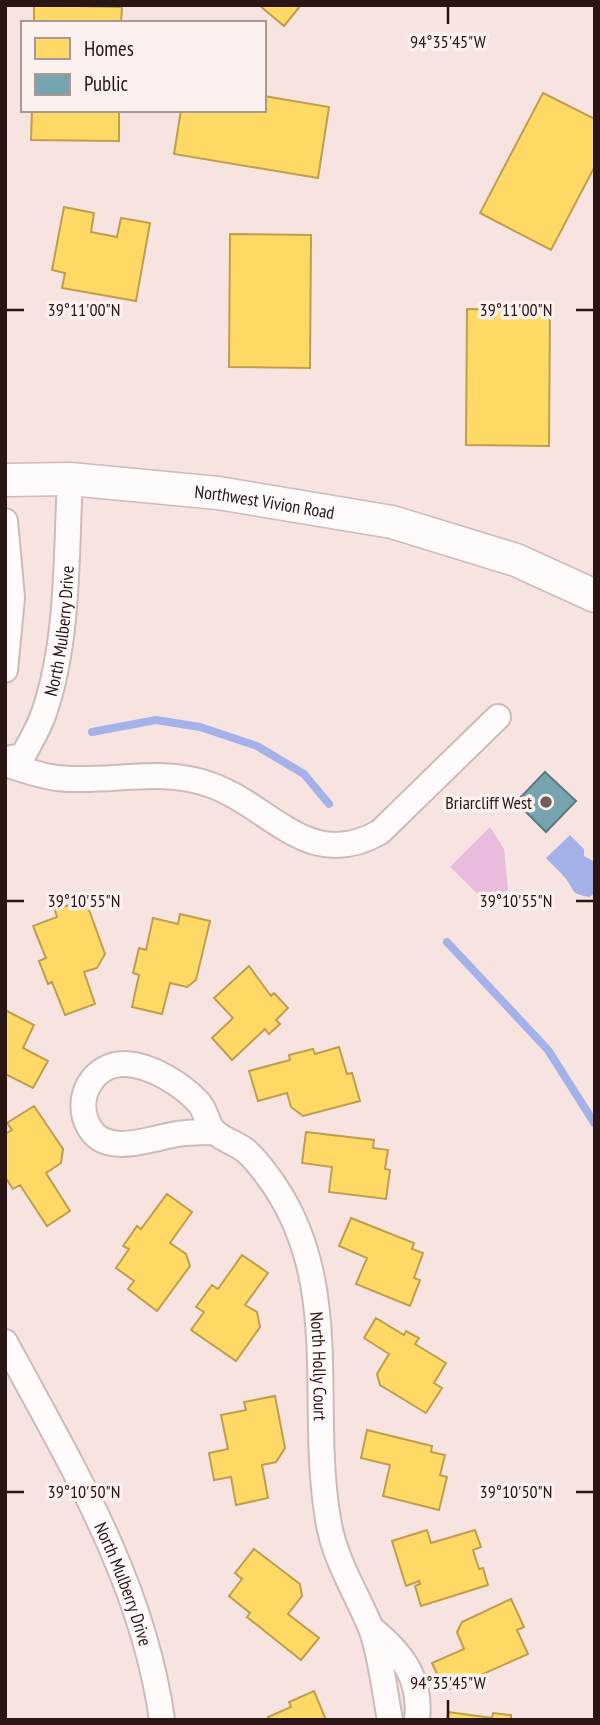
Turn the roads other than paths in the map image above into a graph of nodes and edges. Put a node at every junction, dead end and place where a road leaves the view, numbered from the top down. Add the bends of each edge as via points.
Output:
1 (70, 479) junction
2 (5, 480) edge
3 (5, 521) edge
4 (516, 560) junction
5 (595, 596) edge
6 (595, 620) edge
7 (5, 670) edge
8 (498, 717) dead end
9 (5, 761) edge
10 (214, 1132) junction
11 (5, 1342) edge
12 (371, 1628) junction
13 (162, 1720) edge
14 (390, 1720) edge
15 (417, 1720) edge

1 - 2 main road, Northwest Vivion Road
1 - 4 main road, Northwest Vivion Road via 218,493 392,522
1 - 9 street, North Mulberry Drive via 53,681 44,715 23,756
3 - 7 street via 12,598
4 - 5 main road, Northwest Vivion Road
4 - 6 main road, Northwest Vivion Road
8 - 9 street via 380,832 362,843 337,846 314,845 213,786 184,778 57,778
10 - 10 street via 201,1104 140,1066 107,1067 92,1077 84,1094 83,1115 90,1130 105,1142 122,1144
10 - 12 street, North Holly Court via 246,1151 267,1175 300,1236 317,1298 322,1478 328,1521 338,1561
11 - 13 street, North Mulberry Drive via 115,1553 142,1625
12 - 14 street, North Holly Court
12 - 15 street, North Holly Court via 409,1665

